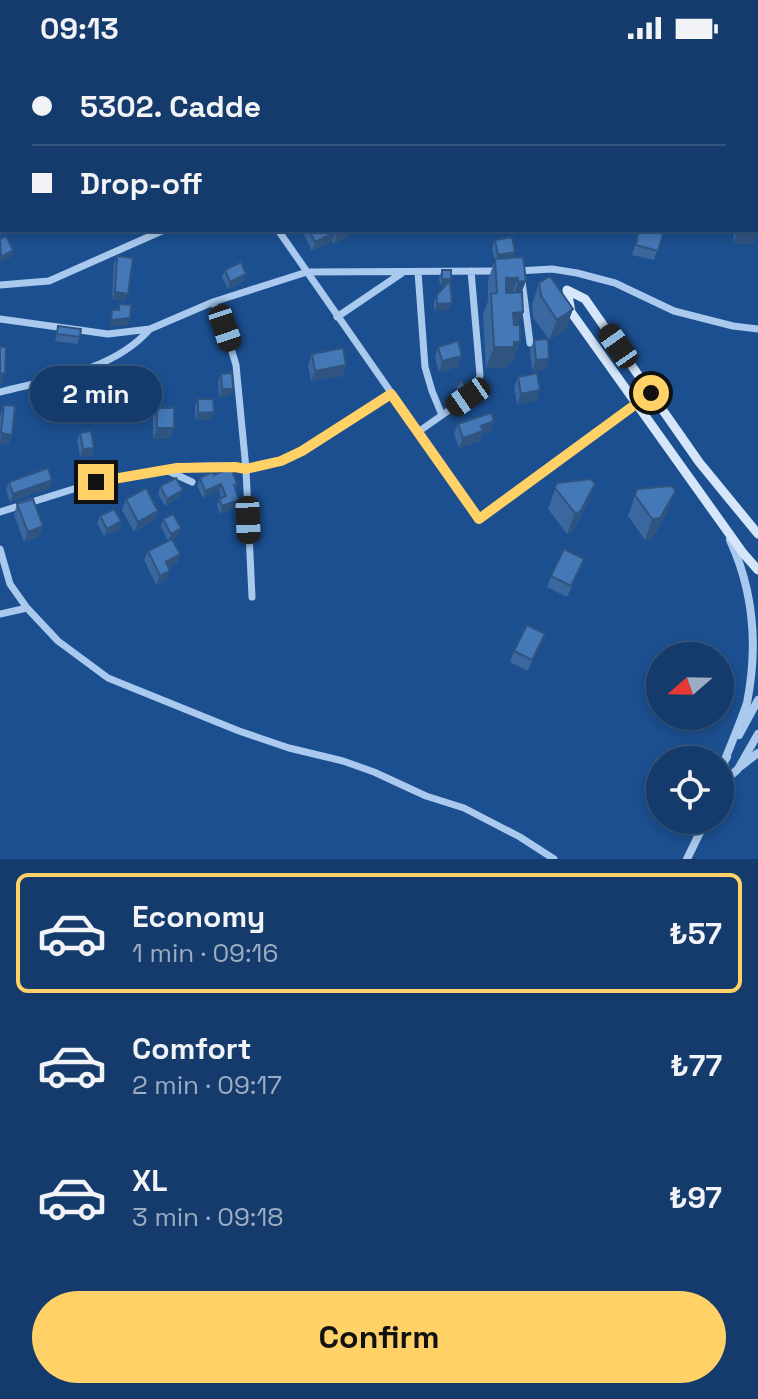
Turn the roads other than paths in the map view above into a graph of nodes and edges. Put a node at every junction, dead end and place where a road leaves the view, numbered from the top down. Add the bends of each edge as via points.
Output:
1 (159, 232) edge
2 (279, 232) edge
3 (471, 271) junction
4 (521, 271) junction
5 (307, 272) junction
6 (404, 272) junction
7 (418, 272) junction
8 (0, 285) edge
9 (213, 302) junction
10 (337, 317) junction
11 (0, 319) edge
12 (150, 329) junction
13 (758, 329) edge
14 (530, 343) dead end
15 (0, 392) edge
16 (651, 393) junction
17 (391, 394) junction
18 (637, 404) junction
19 (442, 415) junction
20 (418, 432) junction
21 (246, 469) junction
22 (166, 470) junction
23 (192, 482) dead end
24 (0, 512) edge
25 (723, 525) junction
26 (758, 534) edge
27 (0, 549) edge
28 (758, 570) edge
29 (252, 597) dead end
30 (27, 608) junction
31 (0, 614) edge
32 (758, 700) edge
33 (758, 734) edge
34 (730, 746) edge
35 (733, 746) edge
36 (758, 753) edge
37 (738, 769) junction
38 (734, 773) edge
39 (699, 834) edge
40 (554, 859) edge
41 (687, 859) edge

1 - 8 street via 49,281
2 - 5 street
3 - 4 street
3 - 7 street
3 - 19 street via 480,380 468,397
4 - 13 street via 577,273 615,283 674,311
4 - 14 street
5 - 6 street
5 - 9 street
5 - 10 street
6 - 7 street
6 - 10 street
7 - 19 street via 425,367
9 - 12 street
9 - 21 street via 236,365
10 - 17 street
11 - 12 street via 108,334
12 - 15 street via 111,359
16 - 18 main road
16 - 18 main road via 585,299 567,290 571,312
16 - 26 main road
17 - 20 street
17 - 21 street via 293,456
18 - 20 street via 479,519
18 - 25 main road
19 - 20 street
21 - 22 street
21 - 29 street
22 - 23 street
22 - 24 street via 96,482
25 - 28 main road
25 - 34 street via 745,576 756,630 748,701
27 - 30 street via 10,584
30 - 31 street
30 - 40 street via 58,641 108,678 239,731 343,761 464,808
32 - 35 street
33 - 37 street
36 - 37 street
37 - 38 street
39 - 41 street

